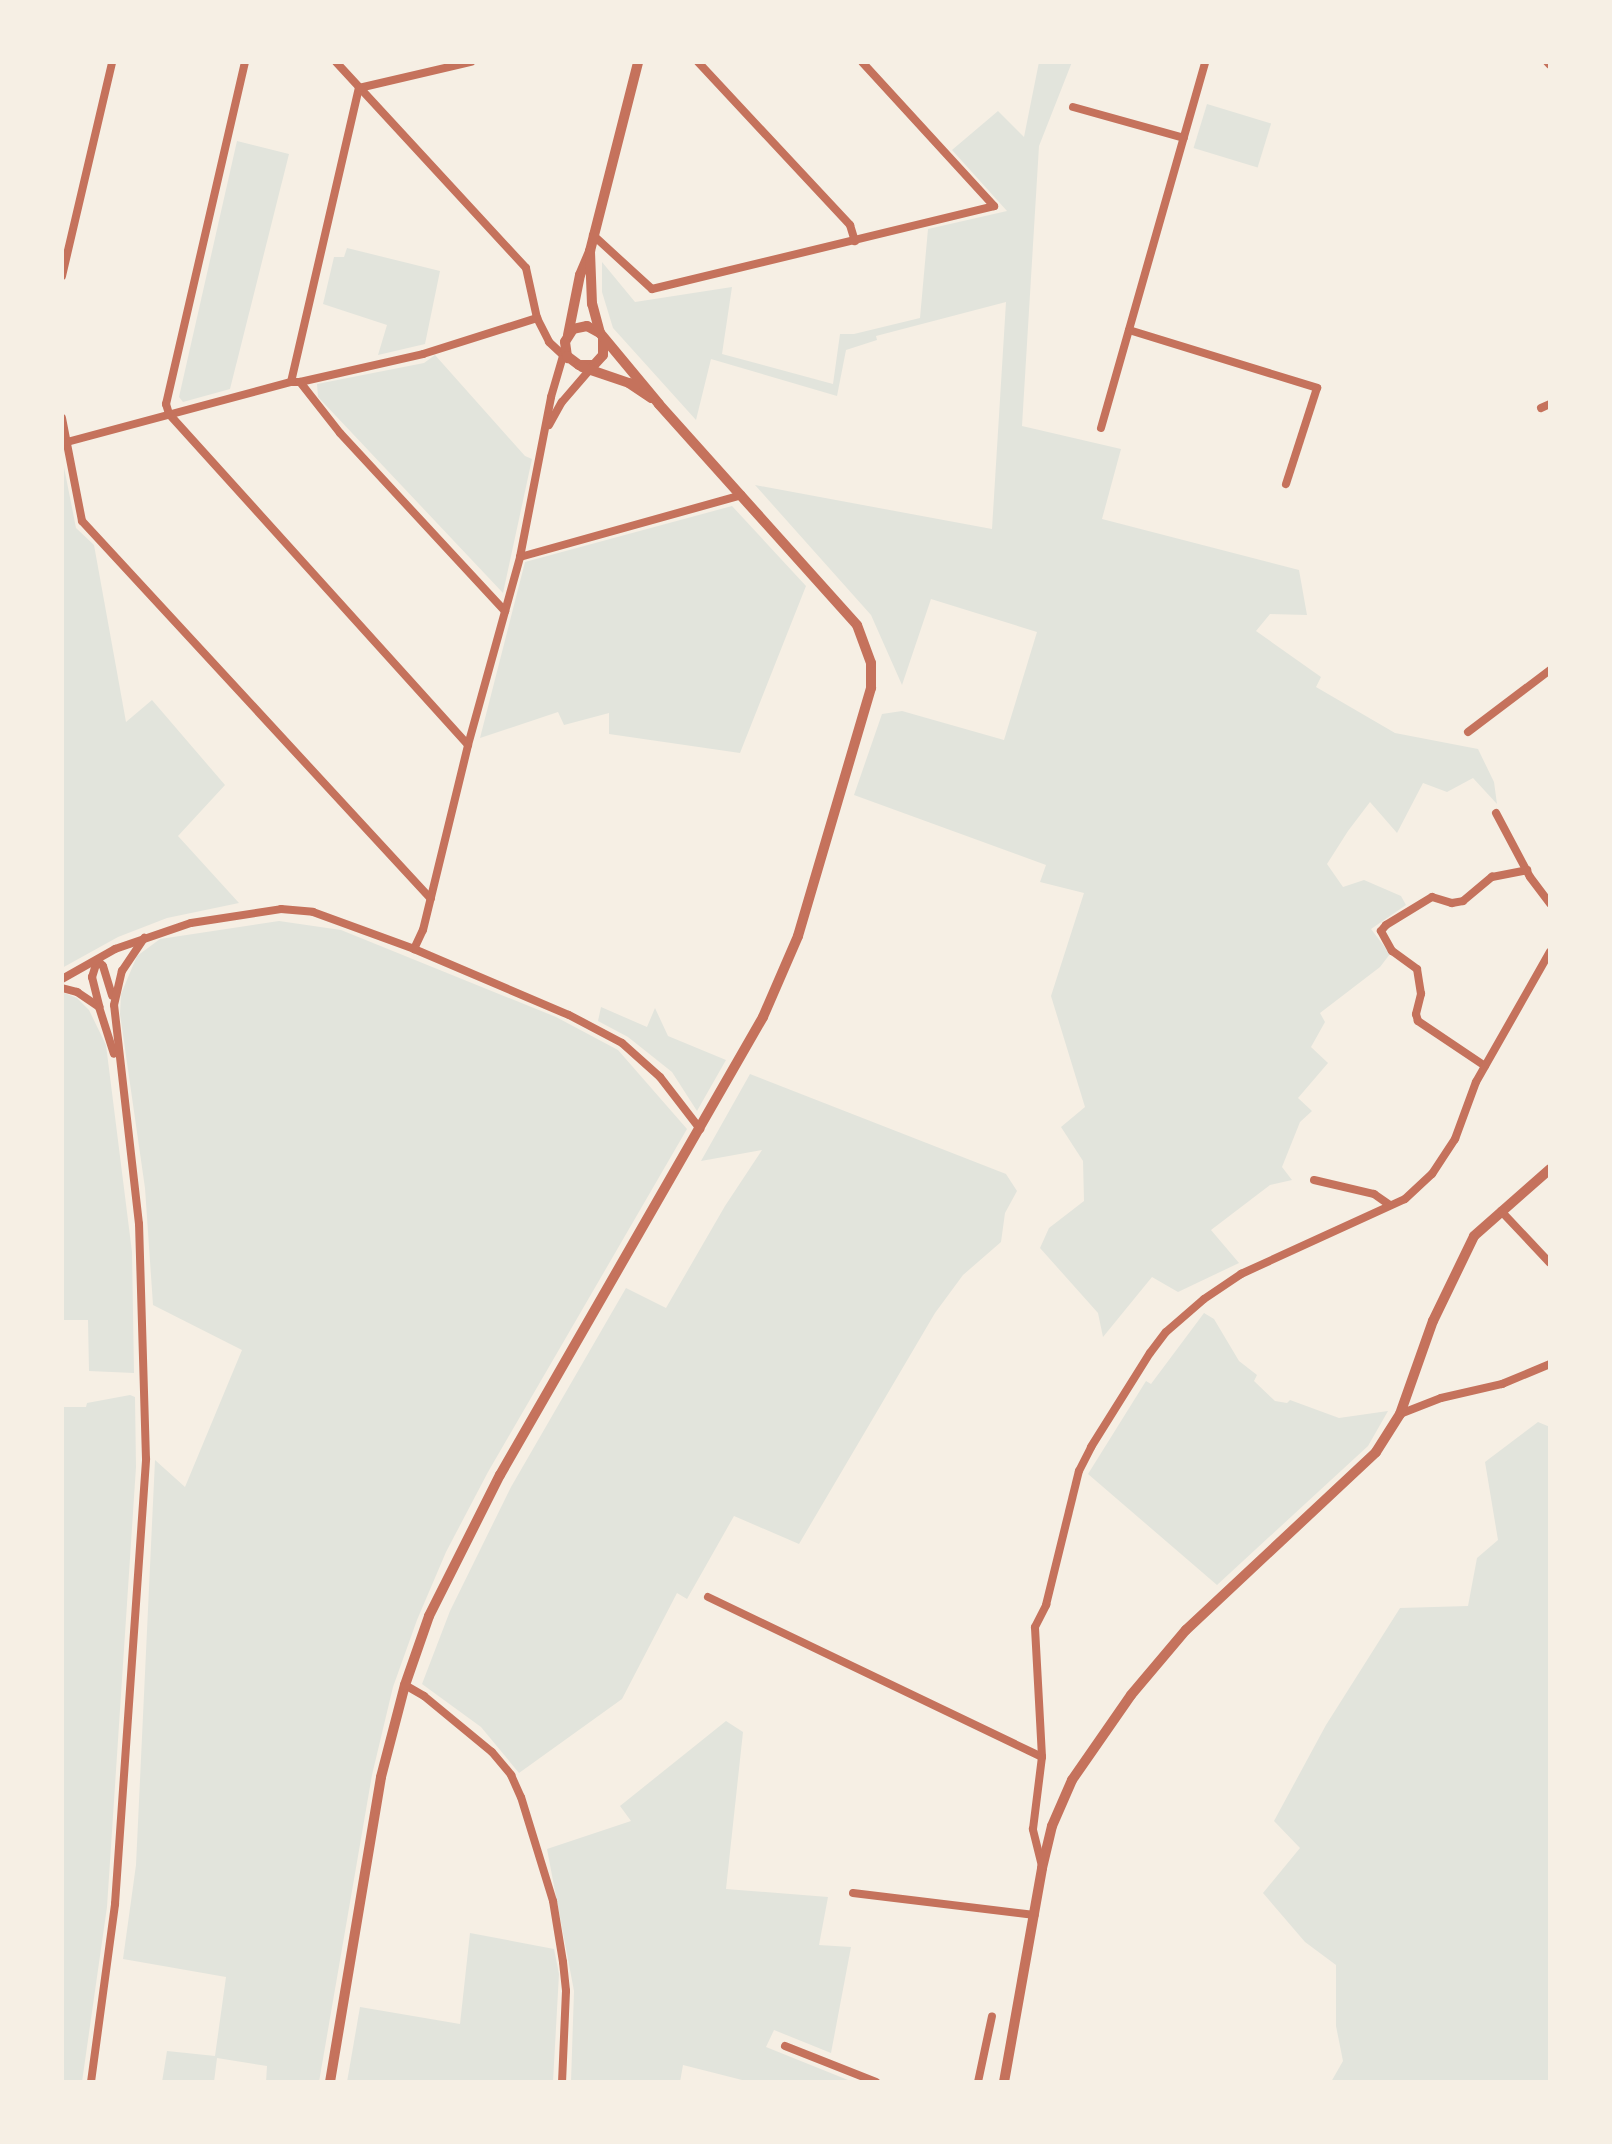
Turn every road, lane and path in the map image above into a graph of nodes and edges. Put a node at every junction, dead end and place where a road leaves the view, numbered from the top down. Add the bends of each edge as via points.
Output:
1 (112, 62) edge
2 (245, 62) edge
3 (336, 62) edge
4 (471, 62) edge
5 (638, 62) edge
6 (698, 62) edge
7 (862, 62) edge
8 (1205, 62) edge
9 (359, 88) junction
10 (1073, 107) dead end
11 (1184, 138) junction
12 (593, 235) junction
13 (855, 241) junction
14 (590, 251) junction
15 (62, 276) edge
16 (537, 318) junction
17 (1129, 330) junction
18 (602, 334) junction
19 (574, 355) junction
20 (296, 382) junction
21 (659, 404) junction
22 (1550, 404) edge
23 (1541, 408) dead end
24 (169, 414) junction
25 (62, 418) edge
26 (1101, 428) dead end
27 (546, 429) junction
28 (67, 442) junction
29 (1286, 484) dead end
30 (742, 495) junction
31 (520, 557) junction
32 (505, 611) junction
33 (1550, 670) edge
34 (1468, 732) dead end
35 (468, 745) junction
36 (1496, 813) dead end
37 (1527, 870) junction
38 (431, 899) junction
39 (1550, 904) edge
40 (144, 938) junction
41 (414, 949) junction
42 (1550, 952) edge
43 (97, 960) junction
44 (62, 979) edge
45 (62, 988) edge
46 (114, 1005) junction
47 (99, 1007) junction
48 (1485, 1066) junction
49 (119, 1070) junction
50 (700, 1129) junction
51 (1550, 1169) edge
52 (1314, 1180) dead end
53 (1390, 1205) junction
54 (1501, 1211) junction
55 (1550, 1263) edge
56 (1550, 1364) edge
57 (1400, 1414) junction
58 (708, 1597) dead end
59 (405, 1685) junction
60 (1042, 1757) junction
61 (1042, 1868) junction
62 (853, 1893) dead end
63 (1035, 1915) junction
64 (992, 2016) dead end
65 (785, 2046) dead end
66 (91, 2082) edge
67 (330, 2082) edge
68 (562, 2082) edge
69 (876, 2082) edge
70 (978, 2082) edge
71 (1004, 2082) edge

1 - 15 street
2 - 24 street via 166,404
3 - 9 street
4 - 9 street
5 - 12 street
6 - 13 street via 850,225
7 - 13 street via 994,206
8 - 11 street
9 - 16 street via 526,268
9 - 20 street
10 - 11 street
11 - 17 street
12 - 13 street via 652,289
12 - 14 street
14 - 18 street via 592,304
14 - 19 street via 580,275
16 - 19 street via 549,342
16 - 20 street via 423,354
17 - 26 street
17 - 29 street via 1317,388
18 - 19 street via 605,349
18 - 19 street via 587,326
18 - 21 street
19 - 21 street
19 - 27 street
19 - 27 street via 562,402
20 - 24 street
20 - 32 street
21 - 30 street
22 - 23 street
24 - 28 street
24 - 35 street
25 - 28 street
27 - 31 street
28 - 38 street via 82,521
30 - 31 street
30 - 50 street via 857,625 871,663 871,688 784,972
31 - 32 street
32 - 35 street
33 - 34 street
35 - 38 street
36 - 37 street
37 - 39 street
37 - 48 street via 1492,877 1463,901 1432,897 1381,931 1392,951 1417,969 1418,1021
38 - 41 street
40 - 41 street via 191,923 281,909 336,919
40 - 43 street
40 - 46 street via 122,971
41 - 50 street via 622,1043 660,1077
42 - 48 street
43 - 44 street
43 - 46 street
43 - 47 street via 92,977
45 - 47 street
46 - 49 street
47 - 49 street
48 - 53 street via 1444,1161 1405,1199
49 - 66 street via 139,1224 146,1459 117,1888
50 - 59 street via 470,1531 429,1616
51 - 54 street
52 - 53 street via 1374,1194
53 - 60 street via 1241,1274 1204,1299 1150,1353 1079,1471 1046,1605 1035,1627
54 - 55 street
54 - 57 street via 1464,1252
56 - 57 street
57 - 61 street via 1376,1452 1215,1600 1131,1695 1072,1780 1052,1826
58 - 60 street
59 - 67 street via 381,1777
59 - 68 street via 492,1752 521,1797 553,1901 563,1962
60 - 61 street via 1033,1829
61 - 63 street
62 - 63 street
63 - 71 street
64 - 70 street
65 - 69 street

